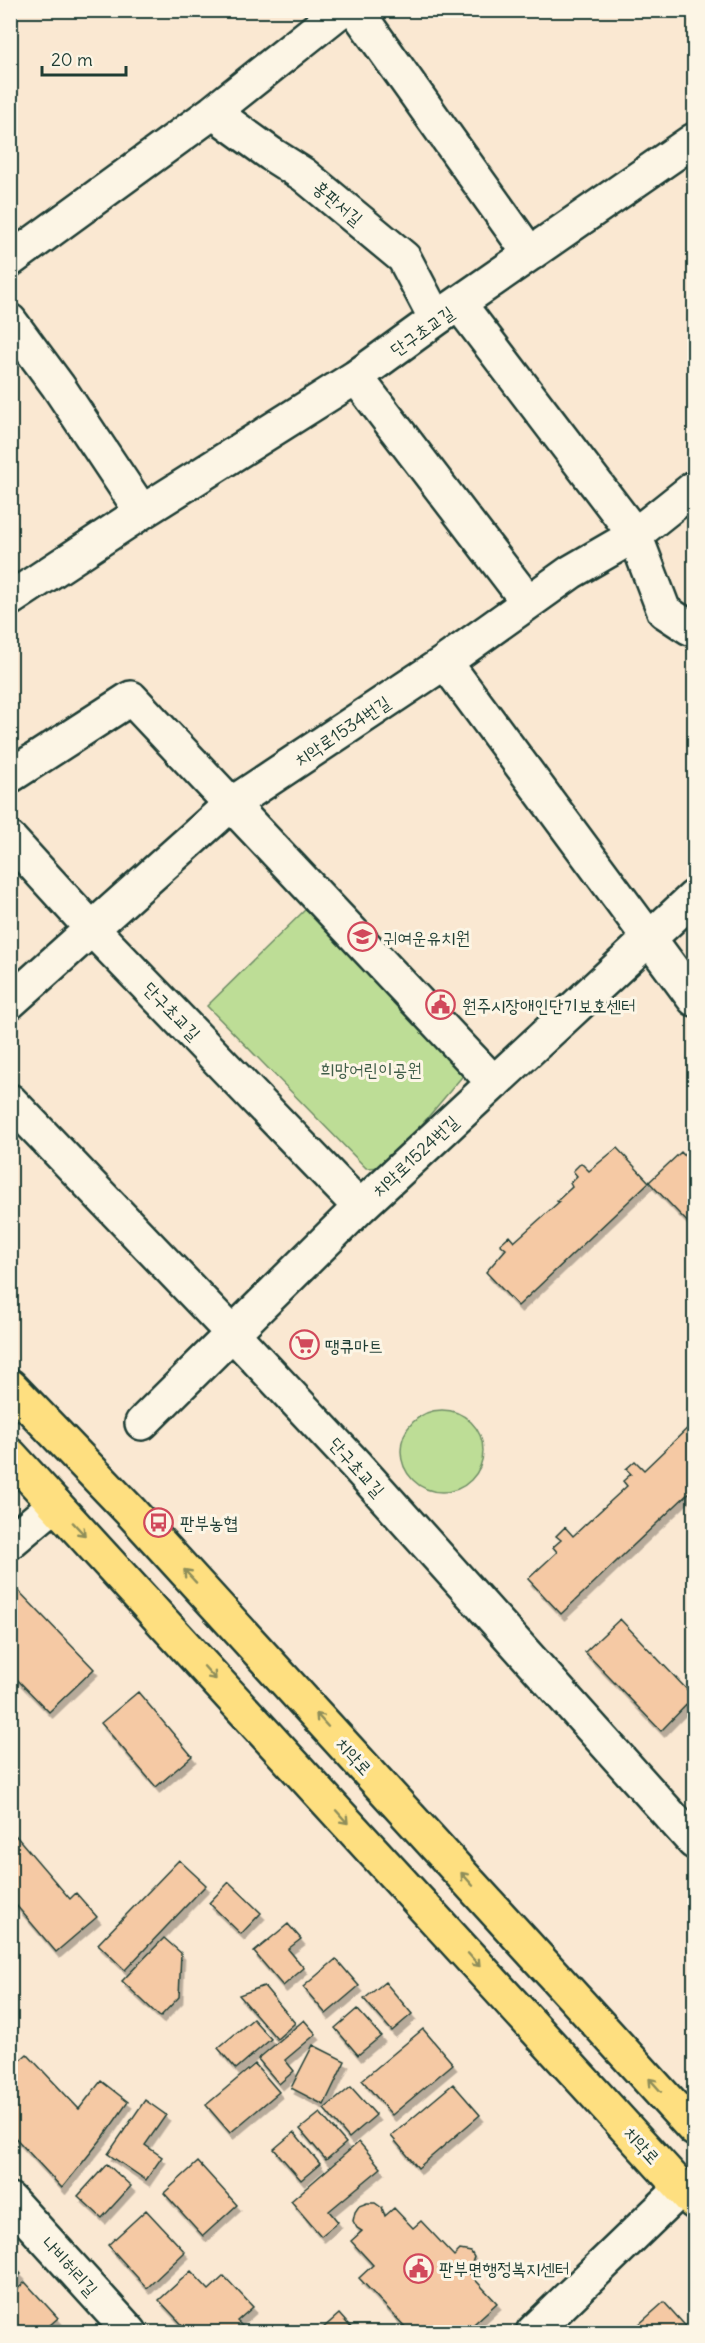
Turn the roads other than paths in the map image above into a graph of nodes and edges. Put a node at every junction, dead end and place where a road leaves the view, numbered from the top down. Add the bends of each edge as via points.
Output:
1 (341, 10) edge
2 (356, 10) edge
3 (213, 112) junction
4 (694, 140) edge
5 (530, 254) junction
6 (10, 260) edge
7 (448, 312) junction
8 (10, 321) edge
9 (356, 377) junction
10 (694, 488) edge
11 (142, 512) junction
12 (635, 535) junction
13 (10, 599) edge
14 (528, 602) junction
15 (694, 628) edge
16 (445, 662) junction
17 (10, 776) edge
18 (230, 805) junction
19 (10, 839) edge
20 (694, 897) edge
21 (93, 930) junction
22 (650, 940) junction
23 (694, 999) edge
24 (10, 1002) edge
25 (494, 1083) junction
26 (10, 1101) edge
27 (360, 1207) junction
28 (233, 1334) junction
29 (10, 1386) edge
30 (142, 1423) dead end
31 (10, 1455) edge
32 (55, 1504) junction
33 (10, 1542) edge
34 (694, 1842) edge
35 (694, 2129) edge
36 (688, 2195) edge
37 (10, 2200) edge
38 (130, 2332) edge
39 (532, 2332) edge

1 - 3 street
2 - 5 street
3 - 6 street
3 - 7 street, 홍판서길 via 304,175 404,258
4 - 5 street, 단구초교길
5 - 7 street, 단구초교길
7 - 9 street, 단구초교길
7 - 12 street, 홍판서길
8 - 11 street
9 - 11 street, 단구초교길
9 - 14 street
10 - 12 street, 치악로1534번길
11 - 13 street, 단구초교길
12 - 14 street, 치악로1534번길
12 - 15 street, 홍판서길 via 664,611
14 - 16 street, 치악로1534번길
16 - 18 street, 치악로1534번길
16 - 22 street
17 - 18 street via 132,698
18 - 21 street, 치악로1534번길
18 - 25 street
19 - 21 street, 단구초교길
20 - 22 street, 치악로1524번길
21 - 24 street, 치악로1534번길
21 - 27 street, 단구초교길
22 - 23 street
22 - 25 street, 치악로1524번길
25 - 27 street, 치악로1524번길
26 - 28 street, 단구초교길
27 - 28 street, 치악로1524번길
28 - 30 street, 치악로1524번길
28 - 34 street, 단구초교길
35 -> 29 main road, 치악로 via 140,1521
31 - 32 main road, 치악로
32 - 33 street
32 -> 36 main road, 치악로
36 - 39 street
37 - 38 street, 나비허리길

